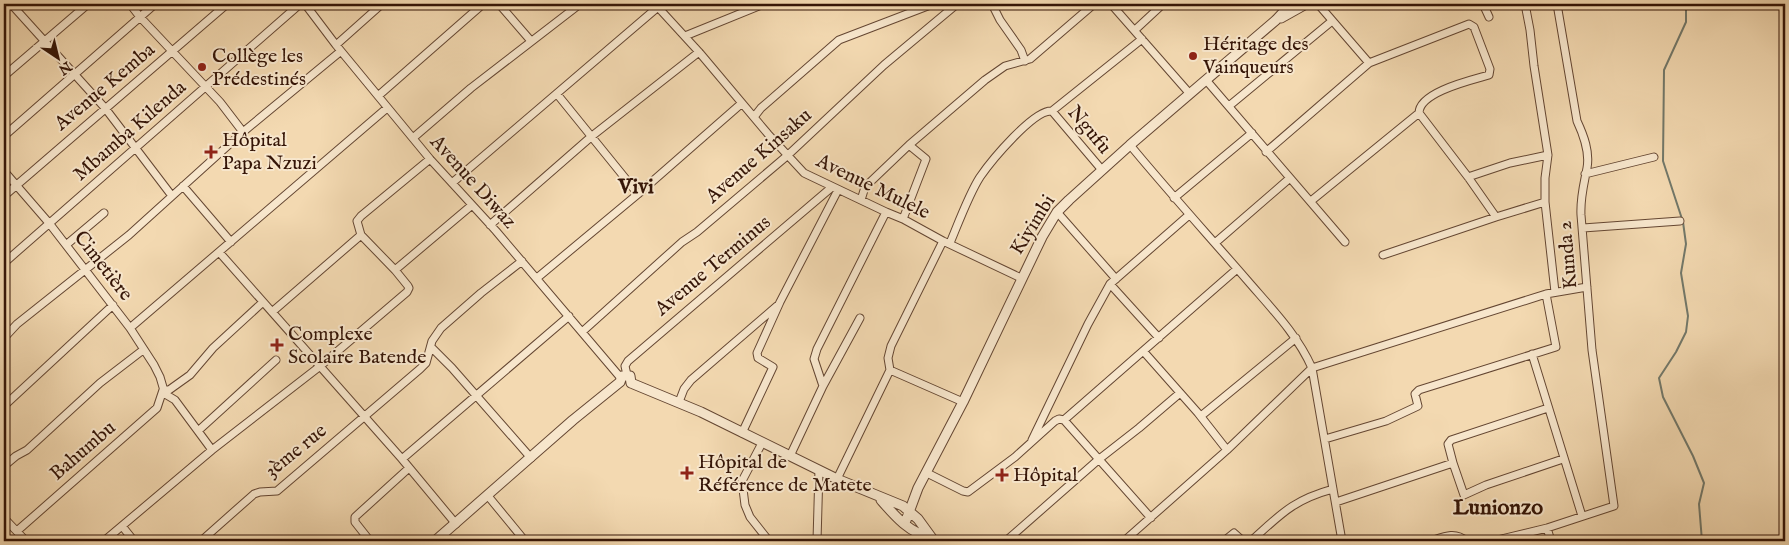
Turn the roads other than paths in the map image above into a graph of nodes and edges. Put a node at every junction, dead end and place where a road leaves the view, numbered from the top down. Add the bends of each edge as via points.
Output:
1 (11, 4) edge
2 (88, 4) edge
3 (130, 4) edge
4 (155, 4) edge
5 (228, 4) edge
6 (300, 4) edge
7 (305, 4) edge
8 (382, 4) edge
9 (483, 4) edge
10 (499, 4) edge
11 (580, 4) edge
12 (764, 4) edge
13 (933, 4) edge
14 (957, 4) edge
15 (992, 4) edge
16 (1094, 4) edge
17 (1111, 4) edge
18 (1163, 4) edge
19 (1291, 4) edge
20 (1306, 4) edge
21 (1318, 4) edge
22 (1484, 4) edge
23 (1525, 4) edge
24 (1557, 4) edge
25 (656, 5) edge
26 (140, 17) junction
27 (1489, 18) dead end
28 (1276, 20) junction
29 (1332, 21) junction
30 (1135, 30) junction
31 (685, 36) junction
32 (1142, 38) junction
33 (45, 41) junction
34 (530, 41) junction
35 (339, 48) junction
36 (172, 51) junction
37 (699, 52) junction
38 (1025, 61) junction
39 (1370, 63) junction
40 (74, 74) junction
41 (4, 76) edge
42 (1206, 80) junction
43 (206, 86) junction
44 (558, 94) junction
45 (1190, 94) junction
46 (378, 96) junction
47 (742, 103) junction
48 (1229, 106) junction
49 (105, 108) junction
50 (387, 108) junction
51 (1052, 111) junction
52 (1419, 113) junction
53 (754, 117) junction
54 (243, 132) junction
55 (1252, 134) junction
56 (4, 136) edge
57 (592, 136) junction
58 (413, 138) junction
59 (1130, 144) junction
60 (909, 145) junction
61 (136, 147) junction
62 (1266, 152) junction
63 (788, 155) junction
64 (1548, 155) junction
65 (1654, 157) dead end
66 (430, 159) junction
67 (1102, 170) junction
68 (4, 171) edge
69 (1585, 174) junction
70 (1468, 176) junction
71 (1290, 178) junction
72 (452, 183) junction
73 (16, 184) junction
74 (183, 186) junction
75 (835, 189) junction
76 (638, 194) junction
77 (4, 196) edge
78 (172, 196) junction
79 (1174, 198) junction
80 (860, 200) junction
81 (1311, 201) junction
82 (1545, 202) junction
83 (472, 205) junction
84 (886, 212) junction
85 (1057, 212) junction
86 (104, 213) dead end
87 (1190, 215) junction
88 (1496, 216) junction
89 (903, 219) junction
90 (1680, 221) dead end
91 (49, 224) junction
92 (490, 225) junction
93 (1583, 228) junction
94 (361, 235) junction
95 (231, 242) junction
96 (946, 242) junction
97 (1344, 242) dead end
98 (1214, 243) junction
99 (66, 245) junction
100 (219, 252) junction
101 (1383, 255) dead end
102 (522, 261) junction
103 (4, 263) edge
104 (1237, 269) junction
105 (395, 270) junction
106 (86, 271) junction
107 (537, 278) junction
108 (1022, 278) junction
109 (1113, 281) junction
110 (1587, 287) junction
111 (1555, 292) junction
112 (1546, 294) junction
113 (263, 302) junction
114 (780, 302) junction
115 (113, 305) junction
116 (272, 312) junction
117 (569, 316) junction
118 (860, 318) dead end
119 (130, 328) junction
120 (582, 332) junction
121 (4, 338) edge
122 (1159, 338) junction
123 (1296, 338) junction
124 (431, 347) junction
125 (143, 350) junction
126 (1144, 352) junction
127 (1532, 354) junction
128 (276, 360) dead end
129 (319, 367) junction
130 (1312, 368) junction
131 (890, 370) junction
132 (624, 379) junction
133 (823, 386) junction
134 (163, 390) junction
135 (1180, 393) junction
136 (477, 396) junction
137 (679, 402) junction
138 (963, 402) junction
139 (4, 406) edge
140 (1548, 408) junction
141 (363, 416) junction
142 (1201, 416) junction
143 (1064, 420) junction
144 (198, 431) junction
145 (742, 432) junction
146 (1325, 439) junction
147 (1031, 442) junction
148 (762, 443) junction
149 (212, 450) junction
150 (1227, 450) junction
151 (790, 456) junction
152 (531, 458) junction
153 (402, 459) junction
154 (1563, 459) junction
155 (1098, 460) junction
156 (1453, 463) junction
157 (4, 466) edge
158 (409, 468) junction
159 (819, 470) junction
160 (927, 473) junction
161 (837, 479) junction
162 (1333, 489) junction
163 (488, 496) junction
164 (879, 498) junction
165 (1336, 502) junction
166 (906, 508) junction
167 (895, 516) junction
168 (1582, 516) junction
169 (4, 518) edge
170 (1151, 518) junction
171 (906, 523) junction
172 (456, 524) junction
173 (122, 526) junction
174 (1547, 528) junction
175 (17, 531) junction
176 (932, 539) edge
177 (26, 541) edge
178 (104, 541) edge
179 (134, 541) edge
180 (201, 541) edge
181 (370, 541) edge
182 (436, 541) edge
183 (525, 541) edge
184 (769, 541) edge
185 (817, 541) edge
186 (1006, 541) edge
187 (1124, 541) edge
188 (1224, 541) edge
189 (1243, 541) edge
190 (1252, 541) edge
191 (1342, 541) edge
192 (1430, 541) edge
193 (1466, 541) edge
194 (1493, 541) edge
195 (1551, 541) edge

1 - 33 street
2 - 33 street
3 - 26 street
4 - 26 street
5 - 36 street, Avenue Kemba
6 - 43 street, Mbamba Kilenda
7 - 35 street, Avenue Diwaz
8 - 35 street
9 - 46 street
10 - 34 street
11 - 34 street
12 - 31 street
13 - 53 street via 839,40
14 - 63 street, Avenue Kinsaku via 884,65
15 - 38 street
16 - 38 street
17 - 30 street
18 - 30 street
19 - 28 street
20 - 28 street
21 - 29 street
22 - 27 street
23 - 64 street
24 - 69 street, Kunda 2 via 1577,121 1585,139
25 - 31 street, Avenue Mulele
25 - 44 street
26 - 36 street
26 - 40 street
28 - 42 street, Kiyimbi
29 - 39 street
29 - 48 street
30 - 32 street
31 - 37 street, Avenue Mulele
32 - 45 street
32 - 51 street
33 - 40 street
33 - 41 street
34 - 58 street
35 - 46 street, Avenue Diwaz
35 - 54 street
36 - 43 street
36 - 49 street, Avenue Kemba
37 - 47 street, Avenue Mulele
37 - 57 street
38 - 60 street via 1005,66 984,80
39 - 52 street via 1469,24 1474,27 1490,69 1489,75 1434,94 1425,99
39 - 62 street
40 - 49 street
40 - 56 street
42 - 45 street, Kiyimbi
42 - 48 street
43 - 54 street
43 - 61 street, Mbamba Kilenda
44 - 57 street
44 - 72 street
45 - 59 street, Kiyimbi
46 - 50 street, Avenue Diwaz
47 - 53 street, Avenue Mulele
47 - 76 street
48 - 55 street
49 - 61 street
49 - 73 street, Avenue Kemba
50 - 58 street, Avenue Diwaz
50 - 95 street
51 - 67 street, Ngufu
51 - 96 street via 1043,111 1023,127 979,178
52 - 70 street
52 - 81 street
53 - 63 street, Avenue Mulele
54 - 74 street
55 - 62 street
55 - 79 street
57 - 76 street
57 - 92 street
58 - 66 street, Avenue Diwaz
59 - 67 street, Kiyimbi
59 - 79 street
60 - 80 street via 864,187
60 - 89 street via 926,159
61 - 78 street
61 - 91 street, Mbamba Kilenda
62 - 71 street
63 - 75 street, Avenue Mulele via 804,173
63 - 120 street, Avenue Kinsaku via 682,242
64 - 70 street
64 - 82 street
65 - 69 street
66 - 72 street, Avenue Diwaz
66 - 94 street via 361,216 357,221
67 - 85 street, Kiyimbi
68 - 73 street, Cimetière
69 - 93 street, Kunda 2 via 1580,200
70 - 88 street
71 - 81 street
71 - 98 street
72 - 83 street, Avenue Diwaz
73 - 77 street, Avenue Kemba
73 - 91 street, Cimetière
74 - 78 street
74 - 95 street
75 - 80 street, Avenue Mulele
75 - 114 street
75 - 132 street, Avenue Terminus via 628,361
76 - 107 street
78 - 106 street
79 - 87 street
80 - 84 street, Avenue Mulele
81 - 97 street
82 - 88 street
82 - 111 street
83 - 92 street, Avenue Diwaz
83 - 105 street
84 - 89 street, Avenue Mulele
84 - 133 street via 817,349 814,359
85 - 108 street, Kiyimbi
85 - 109 street
86 - 99 street
87 - 98 street
87 - 109 street
88 - 101 street
89 - 96 street, Avenue Mulele
90 - 93 street
91 - 99 street, Cimetière
91 - 103 street, Mbamba Kilenda
92 - 102 street, Avenue Diwaz
93 - 110 street, Kunda 2
94 - 105 street
94 - 116 street
95 - 100 street
96 - 108 street, Avenue Mulele
96 - 131 street via 891,346
98 - 104 street
99 - 106 street, Cimetière
100 - 113 street
100 - 119 street
102 - 107 street, Avenue Diwaz
102 - 124 street, 3ème rue via 441,328
104 - 122 street
104 - 123 street
105 - 129 street via 408,290
106 - 115 street, Cimetière
106 - 121 street via 17,324
107 - 117 street, Avenue Diwaz
108 - 138 street, Kiyimbi
109 - 122 street
109 - 147 street via 1088,324
110 - 111 street
110 - 168 street, Kunda 2 via 1592,350 1614,506
111 - 112 street
112 - 127 street via 1556,347
112 - 130 street
113 - 116 street
113 - 134 street via 190,375 169,390
114 - 137 street via 691,380
114 - 145 street via 757,353 758,358 773,368
115 - 119 street, Cimetière
115 - 139 street
116 - 129 street
117 - 120 street, Avenue Diwaz
117 - 136 street
118 - 133 street
119 - 125 street, Cimetière
120 - 132 street, Avenue Diwaz
122 - 126 street
123 - 130 street
123 - 142 street
124 - 136 street
124 - 141 street, 3ème rue via 426,363
125 - 134 street, Cimetière via 160,377
125 - 157 street, Bahumbu
126 - 135 street
126 - 143 street
127 - 140 street
127 - 146 street via 1419,390 1415,394 1418,406 1405,414
128 - 144 street
129 - 141 street
129 - 149 street
130 - 146 street
130 - 150 street
131 - 138 street
131 - 161 street
132 - 137 street
132 - 152 street, Avenue Terminus
133 - 151 street
134 - 144 street via 175,400
134 - 175 street, Bahumbu via 157,408
135 - 142 street
135 - 155 street
136 - 152 street
136 - 153 street
137 - 145 street
138 - 160 street, Kiyimbi
140 - 154 street
140 - 156 street via 1451,440 1448,444
141 - 153 street
141 - 180 street, 3ème rue via 277,491 254,494
142 - 150 street
143 - 147 street via 1055,421
143 - 155 street
144 - 149 street
145 - 148 street
146 - 162 street
147 - 160 street via 968,492
148 - 151 street
148 - 184 street via 742,481 750,517
149 - 173 street
150 - 170 street
151 - 159 street
152 - 163 street, Avenue Terminus
153 - 158 street
154 - 156 street via 1464,495
154 - 168 street
155 - 170 street
155 - 186 street
156 - 165 street
158 - 172 street
158 - 181 street via 355,517 355,522
159 - 161 street
159 - 185 street
160 - 166 street, Kiyimbi
161 - 164 street
162 - 165 street
162 - 190 street via 1287,508
163 - 172 street, Avenue Terminus
163 - 183 street
164 - 166 street
164 - 167 street
165 - 191 street
166 - 167 street, Kiyimbi
166 - 171 street, Kiyimbi
166 - 176 street via 923,524
167 - 171 street
168 - 174 street
169 - 175 street
170 - 187 street
171 - 176 street via 919,534
172 - 182 street, Avenue Terminus
173 - 178 street
173 - 179 street
174 - 194 street
174 - 195 street
175 - 177 street
188 - 189 street via 1234,533
192 - 193 street via 1454,535

